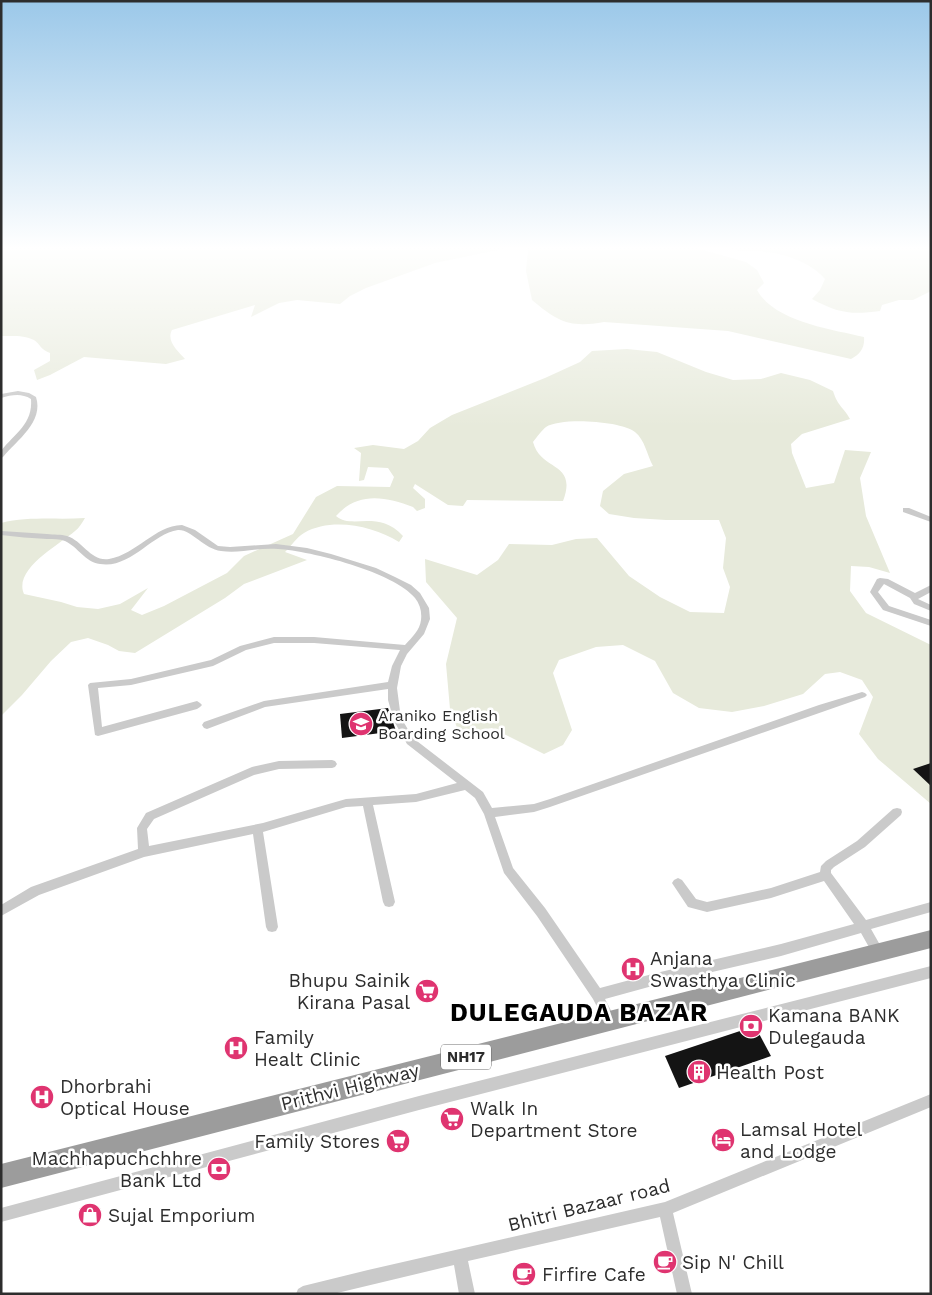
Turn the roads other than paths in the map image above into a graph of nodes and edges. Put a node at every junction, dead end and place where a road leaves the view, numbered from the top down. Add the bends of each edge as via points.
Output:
1 (1, 396) edge
2 (1, 456) edge
3 (906, 510) dead end
4 (931, 520) edge
5 (1, 533) edge
6 (931, 588) edge
7 (915, 597) junction
8 (931, 608) edge
9 (931, 623) edge
10 (408, 648) junction
11 (392, 685) junction
12 (862, 695) dead end
13 (198, 705) dead end
14 (207, 725) dead end
15 (332, 764) dead end
16 (467, 785) junction
17 (367, 802) junction
18 (897, 812) dead end
19 (489, 813) junction
20 (257, 828) junction
21 (144, 852) junction
22 (826, 875) junction
23 (678, 883) dead end
24 (389, 902) dead end
25 (931, 907) edge
26 (1, 911) edge
27 (863, 926) junction
28 (272, 927) dead end
29 (931, 939) edge
30 (878, 952) junction
31 (931, 972) edge
32 (596, 994) junction
33 (610, 1020) junction
34 (931, 1100) edge
35 (1, 1176) edge
36 (665, 1209) junction
37 (1, 1215) edge
38 (460, 1257) junction
39 (304, 1294) edge
40 (467, 1294) edge
41 (685, 1294) edge

1 - 2 street via 30,395 36,409 30,425
3 - 4 street
5 - 10 street via 73,540 93,560 100,562 121,558 181,528 196,533 216,548 279,546 318,553 382,573 417,593 426,621
6 - 7 street
7 - 8 street via 917,602
7 - 9 street via 885,581 876,585 874,592 886,608
10 - 11 street via 401,657
10 - 13 street via 274,640 243,648 213,663 131,682 93,686 98,732
11 - 14 street via 264,704
11 - 16 street via 392,704 410,742
12 - 19 street via 550,804
15 - 21 street via 279,765 252,771 150,816 142,828
16 - 17 street via 416,798
16 - 19 street via 479,795
17 - 20 street via 327,807
17 - 24 street
18 - 22 street via 860,844 829,863
19 - 32 street via 508,870 541,912
20 - 21 street
20 - 28 street
21 - 26 street via 35,891
22 - 23 street via 771,893 707,907 692,903
22 - 27 street
25 - 27 street
27 - 30 street
27 - 32 street via 781,950
29 - 30 highway, Prithvi Highway / NH17
30 - 33 highway, Prithvi Highway / NH17
31 - 37 street
32 - 33 street
33 - 35 highway, Prithvi Highway / NH17
34 - 36 street, Bhitri Bazaar road
36 - 38 street, Bhitri Bazaar road
36 - 41 street
38 - 39 street, Bhitri Bazaar road
38 - 40 street

